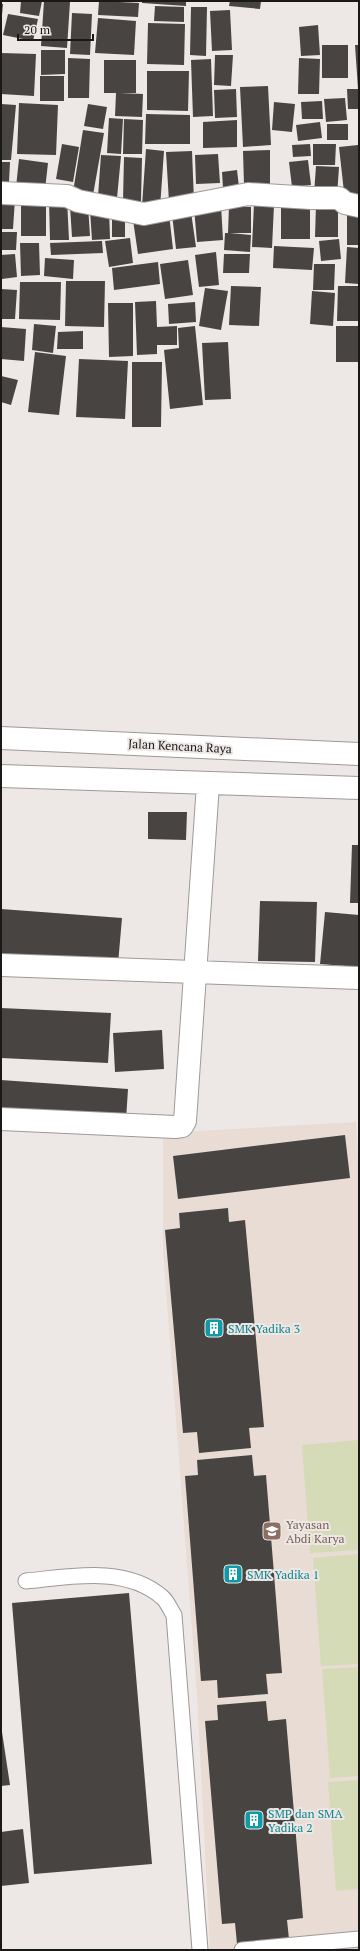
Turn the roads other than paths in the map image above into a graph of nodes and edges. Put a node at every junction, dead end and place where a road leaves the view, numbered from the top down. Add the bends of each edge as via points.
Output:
1 (1, 193) edge
2 (359, 206) edge
3 (1, 738) edge
4 (359, 754) edge
5 (1, 776) edge
6 (208, 784) junction
7 (359, 788) edge
8 (1, 965) edge
9 (196, 973) junction
10 (359, 978) edge
11 (1, 1119) edge
12 (26, 1581) dead end
13 (359, 1939) edge
14 (200, 1950) edge
15 (242, 1950) edge

1 - 2 street via 67,196 78,201 144,214 248,194 339,198 345,203
3 - 4 street, Jalan Kencana Raya
5 - 6 street
6 - 7 street
6 - 9 street
8 - 9 street
9 - 10 street
9 - 11 street via 185,1121 182,1126
12 - 14 lane via 98,1574 146,1586 163,1598 174,1615
13 - 15 lane

